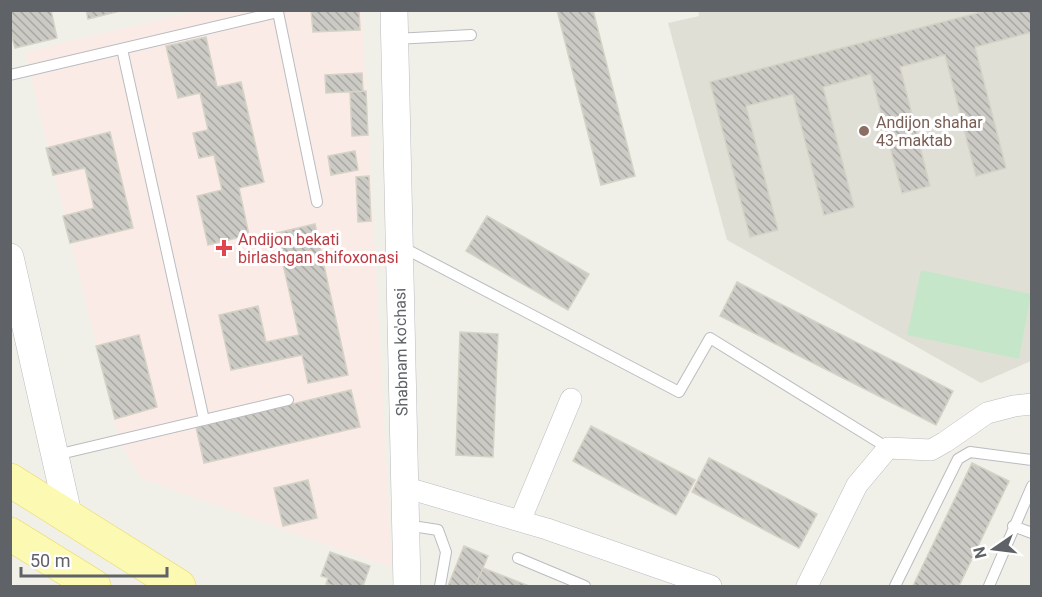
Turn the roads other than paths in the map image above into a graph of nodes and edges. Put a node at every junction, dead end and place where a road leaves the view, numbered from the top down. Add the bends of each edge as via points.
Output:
1 (394, 10) edge
2 (471, 35) dead end
3 (395, 39) junction
4 (122, 49) junction
5 (10, 75) edge
6 (317, 201) dead end
7 (399, 246) junction
8 (10, 257) edge
9 (571, 399) dead end
10 (288, 400) dead end
11 (1032, 404) edge
12 (204, 420) junction
13 (888, 448) junction
14 (56, 455) junction
15 (1032, 460) edge
16 (10, 480) edge
17 (1032, 486) edge
18 (404, 487) junction
19 (69, 518) junction
20 (520, 521) junction
21 (405, 525) junction
22 (1013, 525) junction
23 (1032, 533) edge
24 (10, 534) edge
25 (518, 558) dead end
26 (78, 582) edge
27 (179, 586) edge
28 (407, 586) edge
29 (440, 586) edge
30 (585, 586) edge
31 (711, 586) edge
32 (807, 586) edge
33 (895, 586) edge
34 (989, 586) edge

1 - 3 street, Shabnam ko'chasi
2 - 3 lane
3 - 7 street, Shabnam ko'chasi
4 - 5 lane
4 - 6 lane via 278,12
4 - 12 lane
7 - 13 lane via 679,392 710,338
7 - 18 street, Shabnam ko'chasi
8 - 14 street
9 - 20 street
10 - 12 lane
11 - 13 street via 987,413 931,450
12 - 14 lane
13 - 32 street via 857,484
14 - 19 street
15 - 33 lane via 970,452 958,459
16 - 19 main road
17 - 22 lane
18 - 20 street
18 - 21 street, Shabnam ko'chasi
19 - 27 main road
20 - 31 street
21 - 28 street, Shabnam ko'chasi
21 - 29 lane via 438,530 446,552
22 - 23 lane
22 - 34 lane
24 - 26 main road
25 - 30 lane

